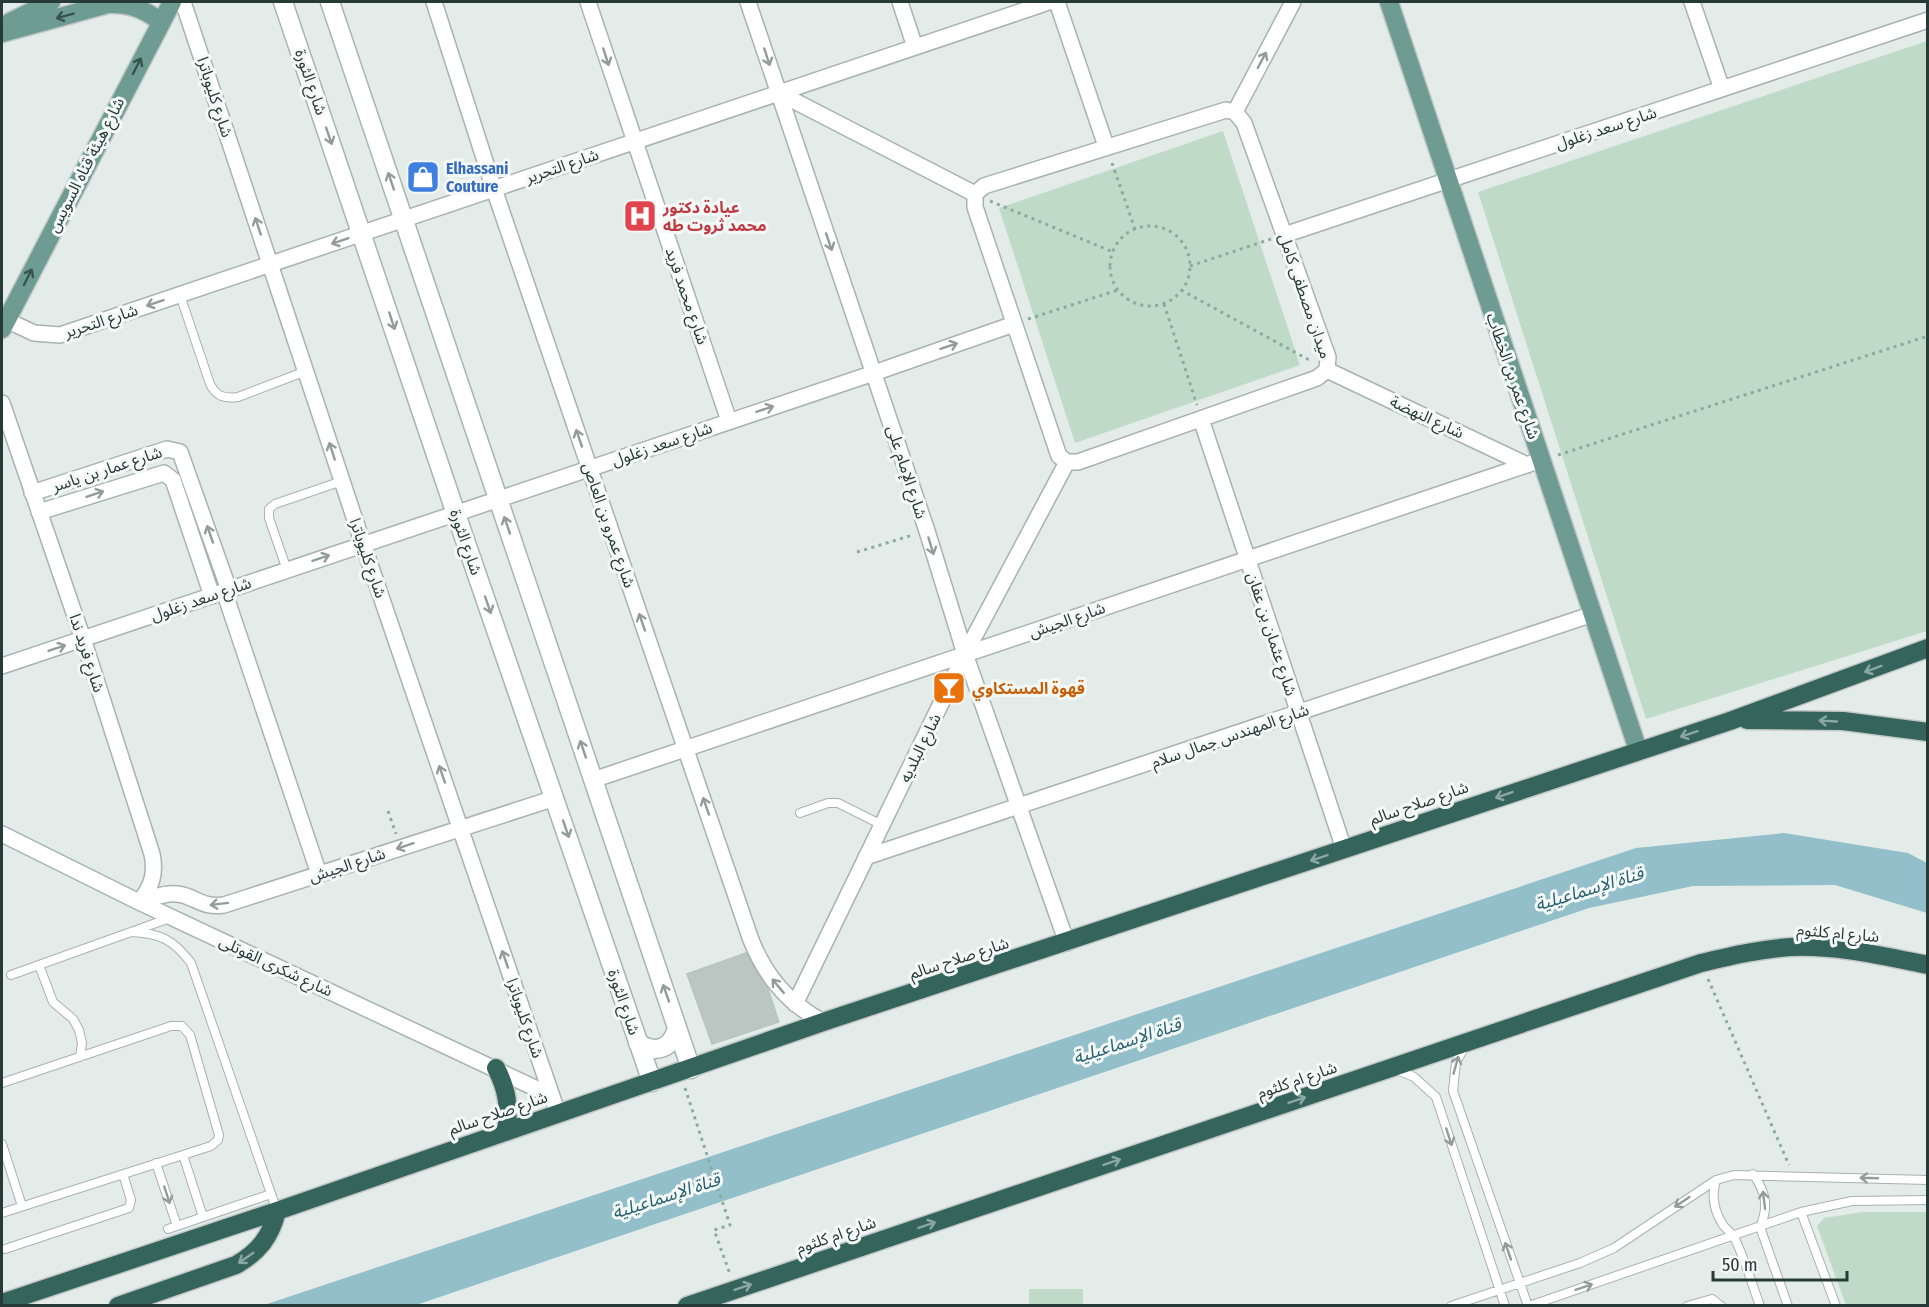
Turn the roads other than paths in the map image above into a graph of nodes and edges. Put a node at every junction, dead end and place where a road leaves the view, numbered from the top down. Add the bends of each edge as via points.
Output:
1 (51, 2) edge
2 (171, 2) edge
3 (183, 2) edge
4 (283, 2) edge
5 (330, 2) edge
6 (434, 2) edge
7 (588, 2) edge
8 (748, 2) edge
9 (900, 2) edge
10 (1049, 2) edge
11 (1057, 2) edge
12 (1293, 2) edge
13 (1389, 2) edge
14 (1692, 2) edge
15 (1928, 20) edge
16 (160, 21) junction
17 (2, 26) edge
18 (2, 33) edge
19 (915, 47) junction
20 (1722, 89) junction
21 (779, 93) junction
22 (1235, 112) junction
23 (634, 141) junction
24 (1106, 146) junction
25 (1448, 180) junction
26 (494, 189) junction
27 (975, 194) junction
28 (404, 219) junction
29 (362, 233) junction
30 (1284, 235) junction
31 (270, 264) junction
32 (180, 295) junction
33 (3, 322) edge
34 (1014, 324) junction
35 (1327, 370) junction
36 (306, 371) junction
37 (874, 373) junction
38 (2, 403) edge
39 (1201, 419) junction
40 (729, 421) junction
41 (1067, 462) junction
42 (1534, 463) junction
43 (589, 468) junction
44 (342, 481) junction
45 (32, 493) junction
46 (498, 499) junction
47 (39, 512) junction
48 (456, 514) junction
49 (363, 544) junction
50 (1248, 559) junction
51 (287, 570) junction
52 (221, 592) junction
53 (1593, 614) junction
54 (83, 639) junction
55 (1928, 648) edge
56 (965, 654) junction
57 (1899, 660) junction
58 (1928, 660) edge
59 (2, 666) edge
60 (1298, 712) junction
61 (1730, 721) junction
62 (1928, 732) edge
63 (686, 748) junction
64 (1638, 750) junction
65 (593, 780) junction
66 (555, 798) junction
67 (1018, 807) junction
68 (800, 813) dead end
69 (882, 825) junction
70 (460, 828) junction
71 (2, 834) edge
72 (1344, 849) junction
73 (866, 857) junction
74 (319, 874) junction
75 (139, 902) junction
76 (171, 917) junction
77 (131, 932) junction
78 (1067, 943) junction
79 (39, 965) junction
80 (1928, 965) edge
81 (11, 975) dead end
82 (795, 1004) junction
83 (823, 1023) junction
84 (677, 1027) junction
85 (1470, 1041) junction
86 (638, 1043) junction
87 (80, 1056) junction
88 (496, 1068) junction
89 (1387, 1070) junction
90 (686, 1071) junction
91 (652, 1082) junction
92 (2, 1083) edge
93 (552, 1096) junction
94 (558, 1114) junction
95 (506, 1131) junction
96 (2, 1144) edge
97 (183, 1155) junction
98 (156, 1163) junction
99 (123, 1174) junction
100 (1754, 1174) junction
101 (1716, 1180) junction
102 (1928, 1180) edge
103 (1928, 1200) edge
104 (274, 1202) junction
105 (22, 1206) junction
106 (1801, 1212) junction
107 (2, 1213) edge
108 (203, 1217) junction
109 (177, 1226) junction
110 (1760, 1227) junction
111 (168, 1229) dead end
112 (1734, 1236) junction
113 (6, 1249) dead end
114 (1519, 1282) junction
115 (1498, 1289) junction
116 (2, 1303) edge
117 (118, 1305) edge
118 (687, 1305) edge
119 (1451, 1305) edge
120 (1505, 1305) edge
121 (1529, 1305) edge
122 (1687, 1305) edge
123 (1721, 1305) edge
124 (1760, 1305) edge
125 (1788, 1305) edge
126 (1836, 1305) edge

1 - 17 main road
2 - 16 main road, شارع هيئة قناه السويس
31 -> 3 street, شارع كليوباترا
4 -> 29 street, شارع الثورة
28 -> 5 street
6 - 26 street, شارع عمرو بن العاص
7 -> 23 street, شارع محمد فريد
8 -> 21 street, شارع الإمام على
9 - 19 street
10 - 19 street, شارع التحرير
11 - 24 street
22 -> 12 street
13 - 25 main road, شارع عمر بن الخطاب
14 - 20 street
15 - 20 street, شارع سعد زغلول
16 -> 18 main road via 130,5 108,4
33 -> 16 main road, شارع هيئة قناه السويس
19 - 21 street, شارع التحرير
20 - 25 street, شارع سعد زغلول
21 - 23 street, شارع التحرير
21 - 27 street
21 -> 37 street, شارع الإمام على
22 - 24 street via 1217,111
22 - 30 street, ميدان مصطفى كامل via 1244,123
23 - 26 street, شارع التحرير
23 - 40 street, شارع محمد فريد
24 - 27 street via 984,186
25 - 30 street, شارع سعد زغلول
25 - 42 main road, شارع عمر بن الخطاب
26 - 28 street, شارع التحرير
43 -> 26 street, شارع عمرو بن العاص
27 - 34 street via 975,207
28 - 29 street, شارع التحرير
28 - 46 street
29 -> 31 street, شارع التحرير
29 -> 48 street, شارع الثورة
30 - 35 street, ميدان مصطفى كامل via 1328,357
31 - 32 street, شارع التحرير
31 - 36 street, شارع كليوباترا
32 -> 33 street, شارع التحرير via 60,335 34,333
32 - 36 lane via 210,384 221,397 238,397
37 -> 34 street, شارع سعد زغلول
34 - 41 street via 1059,456
35 - 39 street, ميدان مصطفى كامل via 1317,378
35 - 42 street, شارع النهضة
44 -> 36 street, شارع كليوباترا
40 -> 37 street, شارع سعد زغلول
37 -> 56 street, شارع الإمام على
38 - 45 street, شارع فريد ندا
39 - 41 street, ميدان مصطفى كامل via 1078,462
39 - 50 street, شارع عثمان بن عفان
40 - 43 street, شارع سعد زغلول
41 - 56 street, شارع البلديه
42 - 50 street, شارع الجيش
42 - 53 main road, شارع عمر بن الخطاب
43 - 46 street, شارع سعد زغلول
63 -> 43 street, شارع عمرو بن العاص
44 - 49 street, شارع كليوباترا
44 - 51 lane via 269,509
45 - 47 street, شارع فريد ندا
52 -> 45 street, شارع عمار بن ياسر via 180,452 167,449
46 - 48 street, شارع سعد زغلول
65 -> 46 street
47 -> 52 street, شارع عمار بن ياسر via 164,473 173,480
47 - 54 street, شارع فريد ندا
48 - 49 street, شارع سعد زغلول
48 -> 66 street, شارع الثورة
51 -> 49 street, شارع سعد زغلول
70 -> 49 street, شارع كليوباترا
50 - 56 street, شارع الجيش
50 - 60 street, شارع عثمان بن عفان
51 - 52 street, شارع سعد زغلول
52 - 54 street, شارع سعد زغلول
52 - 74 street, شارع عمار بن ياسر
53 - 60 street, شارع المهندس جمال سلام
53 - 64 main road, شارع عمر بن الخطاب
59 -> 54 street, شارع سعد زغلول
54 - 75 street, شارع فريد ندا via 154,866 153,881
55 - 57 highway, شارع صلاح سالم
56 - 63 street, شارع الجيش
56 - 67 street, شارع الإمام على
56 - 69 street, شارع البلديه
57 - 58 highway
57 -> 61 highway, شارع صلاح سالم
60 - 67 street, شارع المهندس جمال سلام
60 - 72 street, شارع عثمان بن عفان
62 -> 61 highway via 1843,721
61 -> 64 highway, شارع صلاح سالم
63 - 65 street, شارع الجيش
82 -> 63 street, شارع عمرو بن العاص via 781,991 759,958
64 -> 72 highway, شارع صلاح سالم
84 -> 65 street
66 - 70 street, شارع الجيش
66 -> 86 street, شارع الثورة
67 - 73 street, شارع المهندس جمال سلام
67 - 78 street, شارع الإمام على
68 - 69 lane via 838,803
69 - 73 street, شارع البلديه
70 -> 74 street, شارع الجيش
93 -> 70 street, شارع كليوباترا
71 - 75 street, شارع شكرى القوتلى
72 -> 78 highway, شارع صلاح سالم
73 - 82 street, شارع البلديه
74 -> 75 street, شارع الجيش via 224,905 206,905 173,894
75 - 76 street, شارع شكرى القوتلى
76 - 77 lane
76 - 88 street, شارع شكرى القوتلى
77 - 79 lane
77 - 104 lane via 166,938 191,963
78 - 83 highway, شارع صلاح سالم
79 - 81 lane
79 - 87 lane via 53,1002 80,1030
80 - 85 highway, شارع ام كلثوم via 1838,949 1792,947 1746,952 1701,963
82 - 83 street, شارع عمرو بن العاص
83 - 90 highway, شارع صلاح سالم
84 - 86 street via 670,1043 663,1048 654,1050
84 - 90 street
85 - 89 highway, شارع ام كلثوم
114 -> 85 lane via 1453,1090 1456,1062
86 - 91 street, شارع الثورة
87 - 92 lane
87 - 97 lane via 171,1026 182,1026 190,1035 219,1135 215,1143
88 - 93 street, شارع شكرى القوتلى
88 - 95 highway via 508,1105
89 -> 115 lane via 1400,1070 1413,1077 1436,1097
118 -> 89 highway, شارع ام كلثوم
90 - 91 highway, شارع صلاح سالم
91 - 94 highway, شارع صلاح سالم
93 - 94 street, شارع كليوباترا
94 - 95 highway, شارع صلاح سالم
95 - 104 highway, شارع صلاح سالم
96 - 105 lane
97 - 98 lane
97 - 108 lane
98 - 99 lane
98 -> 109 lane
99 - 105 lane
99 - 113 lane via 132,1203 129,1208
100 - 101 lane via 1734,1174
102 -> 100 lane
110 -> 100 lane via 1766,1204
101 - 112 lane via 1713,1202 1717,1215
101 -> 114 lane via 1614,1248
103 - 106 lane via 1852,1201
104 - 108 lane
104 - 116 highway, شارع صلاح سالم
104 -> 117 highway via 269,1235 249,1258
105 - 107 lane
106 - 110 lane
106 - 126 lane
108 - 109 lane
109 - 111 lane
110 - 112 lane
110 - 125 lane
121 -> 112 lane
112 - 124 lane
114 - 115 lane
114 - 121 lane
115 - 119 lane
115 - 120 lane
122 - 123 lane via 1712,1299

